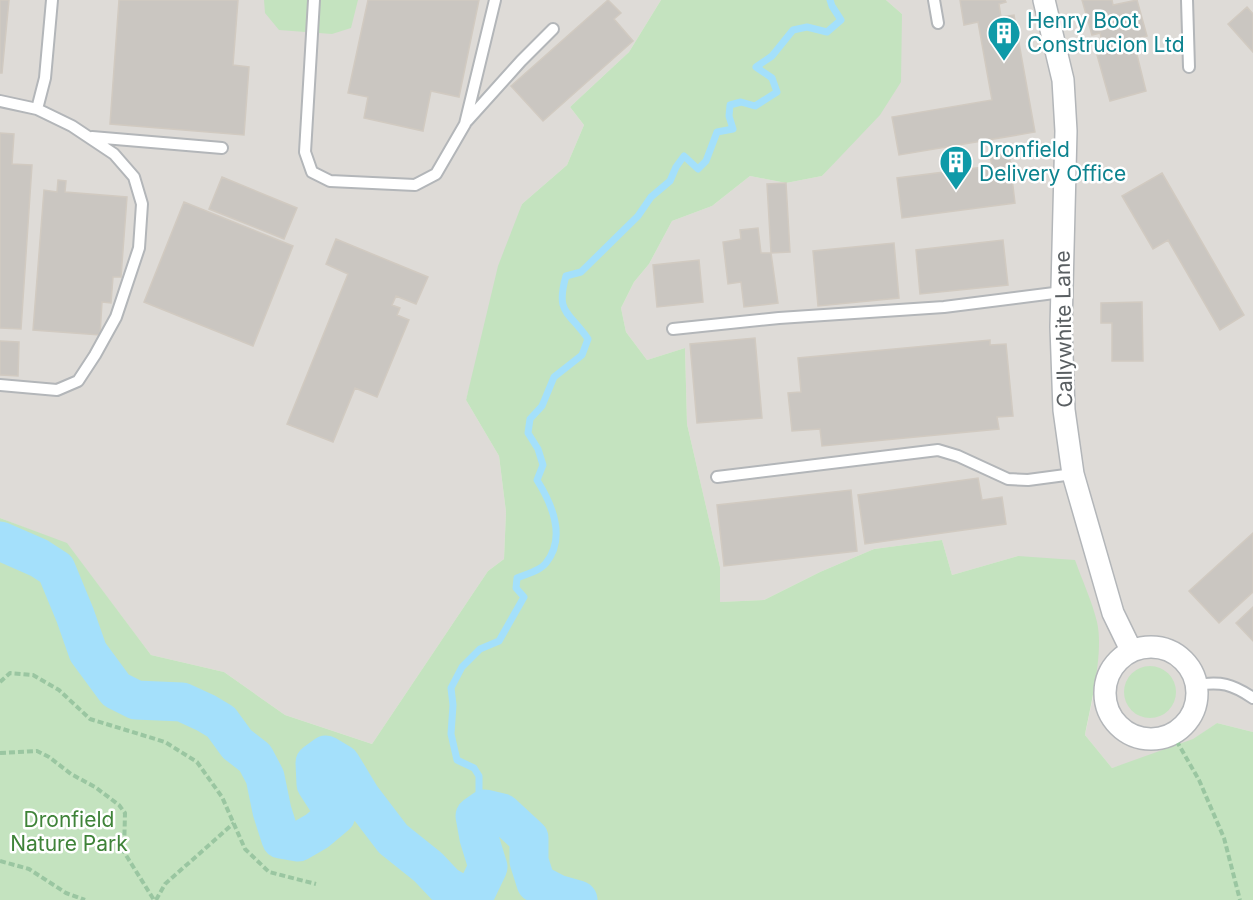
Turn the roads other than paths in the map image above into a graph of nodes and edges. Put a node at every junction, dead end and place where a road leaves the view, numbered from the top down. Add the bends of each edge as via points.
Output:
1 (52, 0) edge
2 (314, 0) edge
3 (495, 0) edge
4 (934, 0) edge
5 (1044, 0) edge
6 (1186, 0) edge
7 (938, 24) dead end
8 (553, 29) dead end
9 (1189, 67) dead end
10 (0, 101) edge
11 (37, 109) junction
12 (465, 124) junction
13 (89, 137) junction
14 (222, 148) dead end
15 (1062, 292) junction
16 (673, 329) dead end
17 (0, 386) edge
18 (1073, 474) junction
19 (717, 477) dead end
20 (1131, 650) junction
21 (1196, 685) junction
22 (1253, 698) edge

1 - 11 lane via 45,78
2 - 12 lane via 305,152 312,172 330,181 415,185 436,174
3 - 12 lane
4 - 7 lane
5 - 15 street, Callywhite Lane via 1063,80 1066,131
6 - 9 lane
8 - 12 lane
10 - 11 lane
11 - 13 lane
13 - 14 lane
13 - 17 lane via 114,154 134,177 142,204 139,248 119,307 78,381 57,390
15 - 16 lane via 944,307
15 - 18 street, Callywhite Lane via 1064,410
18 - 19 lane via 1028,480 1008,478 938,450
18 - 20 street, Callywhite Lane via 1113,613
20 - 21 street via 1150,646 1178,655 1188,665
20 - 21 street via 1111,668 1105,682 1109,713 1131,735 1147,739 1172,733 1195,708
21 - 22 lane via 1223,682

